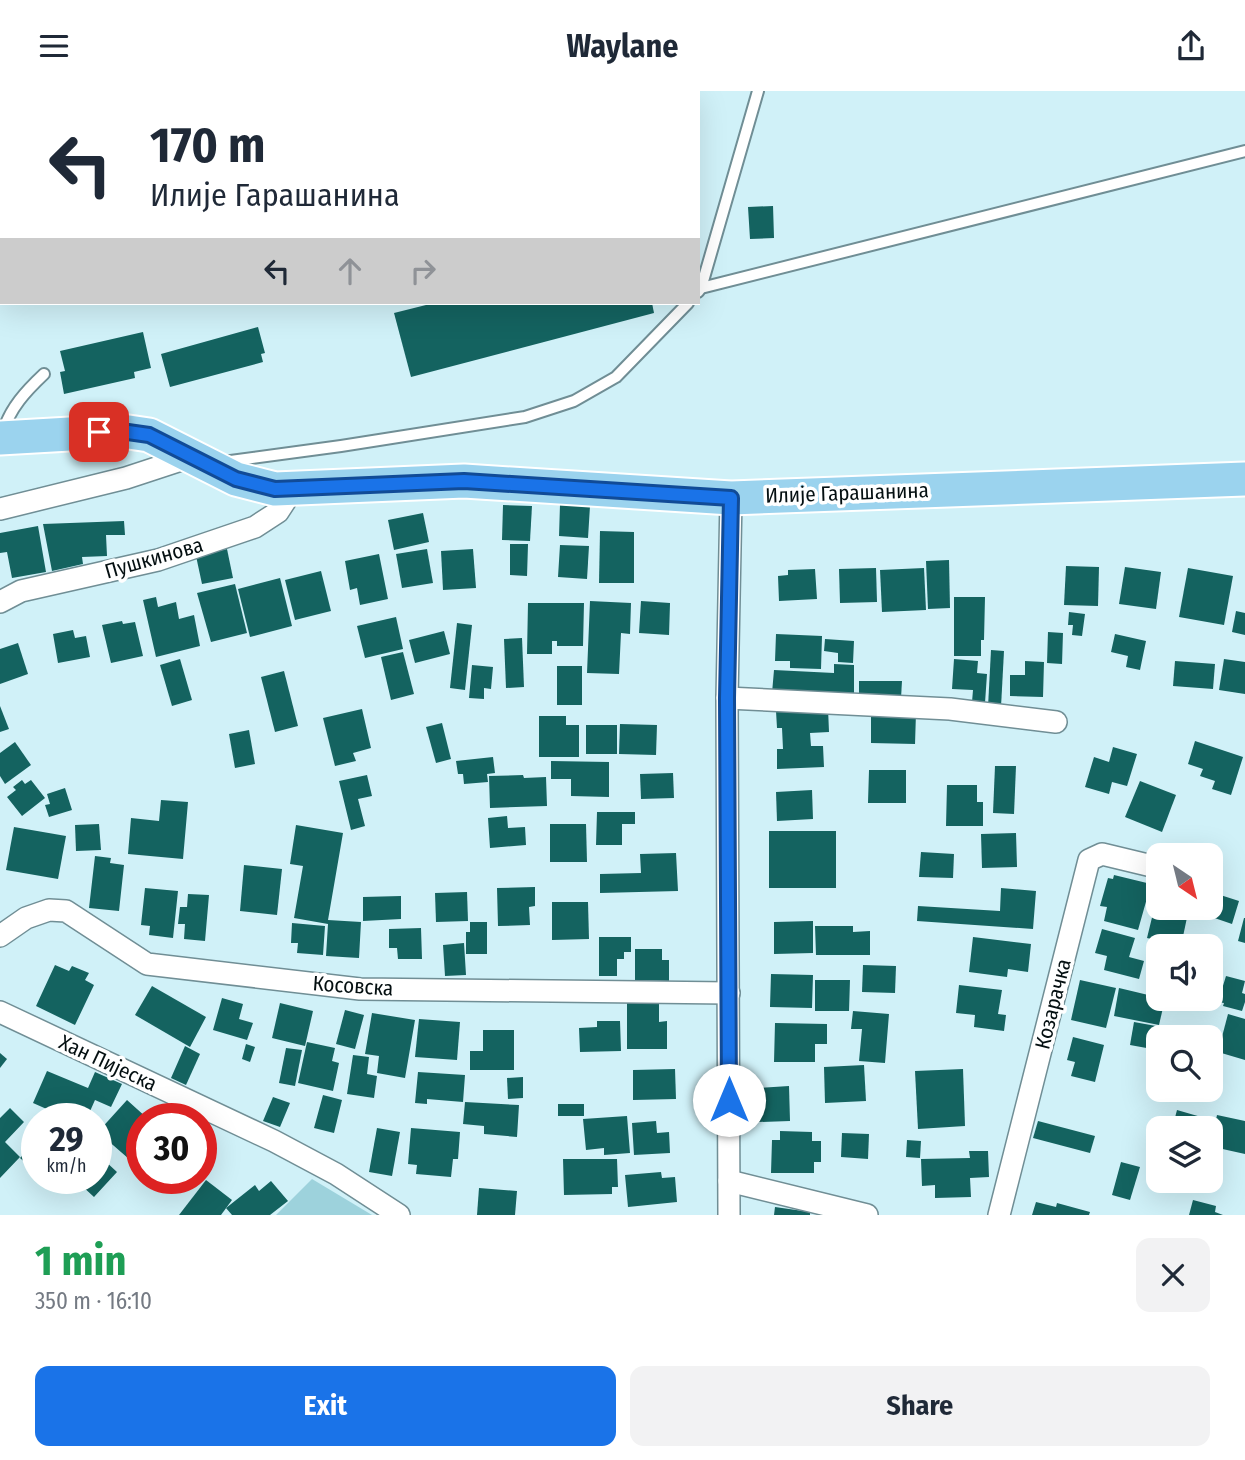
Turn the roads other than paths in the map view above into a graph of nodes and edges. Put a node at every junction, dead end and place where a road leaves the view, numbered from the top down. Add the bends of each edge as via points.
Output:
1 (758, 91) edge
2 (1245, 151) edge
3 (700, 290) edge
4 (686, 305) edge
5 (44, 374) dead end
6 (0, 438) edge
7 (197, 460) junction
8 (1245, 479) edge
9 (293, 489) junction
10 (731, 498) junction
11 (0, 509) edge
12 (0, 602) edge
13 (727, 698) junction
14 (1056, 722) dead end
15 (1146, 865) edge
16 (0, 936) edge
17 (729, 993) junction
18 (0, 1012) edge
19 (729, 1181) junction
20 (399, 1215) edge
21 (729, 1215) edge
22 (867, 1215) edge
23 (999, 1215) edge

1 - 3 lane
2 - 3 lane
4 - 7 lane via 616,377 574,401 525,417 329,448
5 - 6 lane via 12,409
6 - 7 main road, Илије Гарашанина via 137,432
7 - 9 main road, Илије Гарашанина via 249,484
7 - 11 street
8 - 10 main road, Илије Гарашанина
9 - 10 main road, Илије Гарашанина via 464,481
9 - 12 street, Пушкинова via 278,512 256,527 158,560 20,591
10 - 13 street
13 - 14 street via 950,709
13 - 17 street
15 - 23 street, Козарачка via 1102,854 1089,860
16 - 17 street, Косовска via 26,918 49,910 66,911 147,964 360,989
17 - 19 street
18 - 20 street, Хан Пијеска via 274,1141 337,1174
19 - 21 street
19 - 22 street

